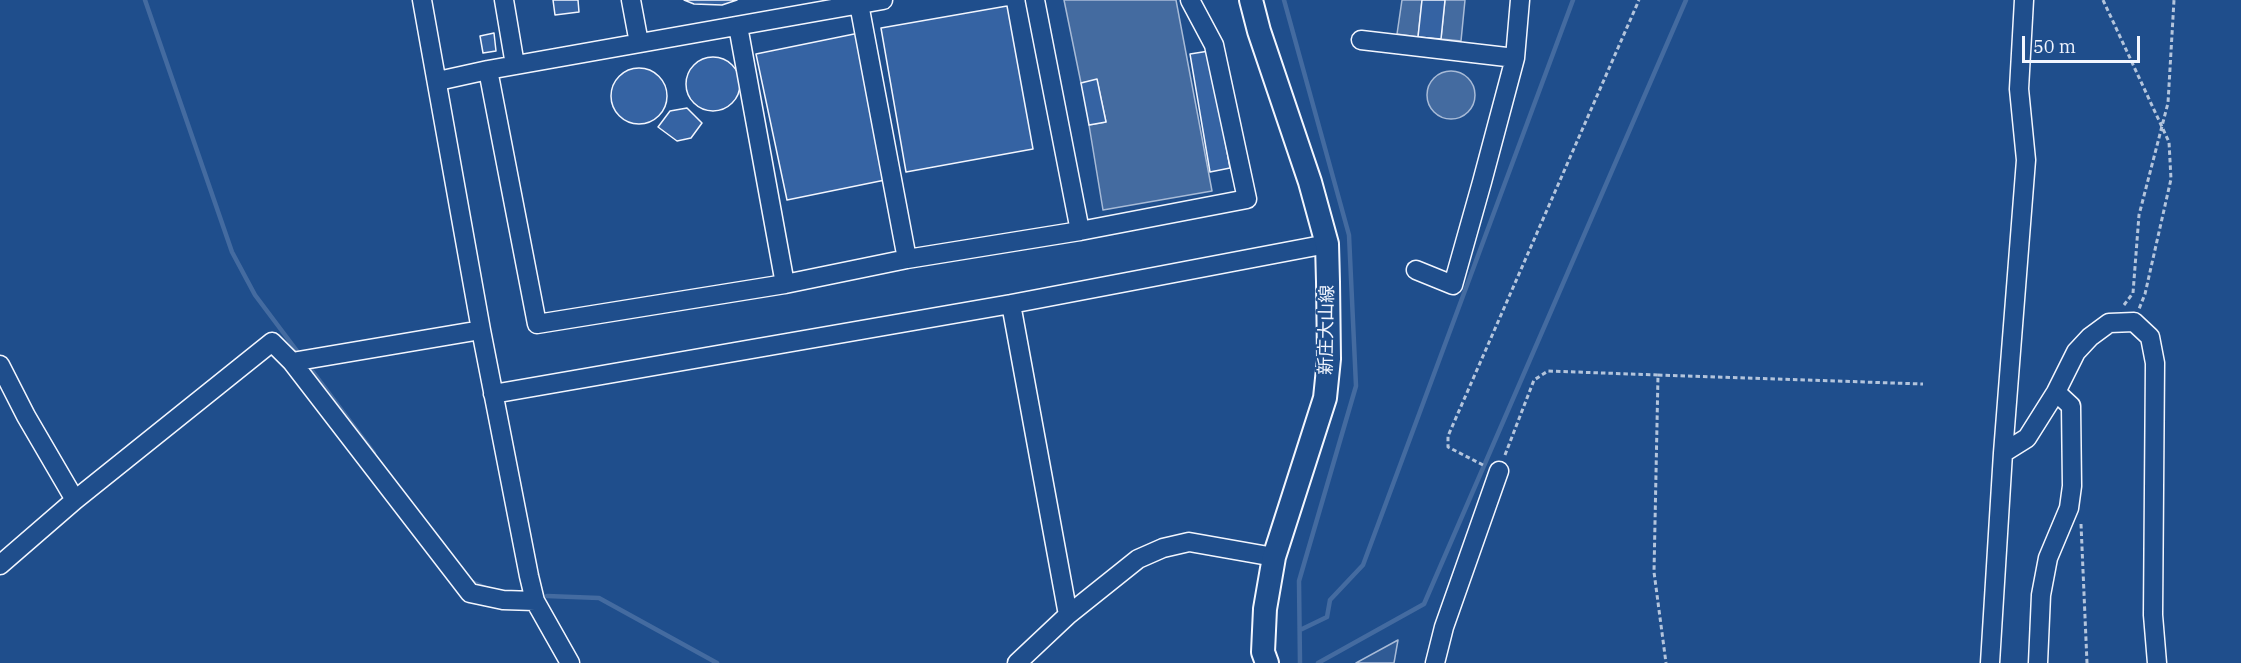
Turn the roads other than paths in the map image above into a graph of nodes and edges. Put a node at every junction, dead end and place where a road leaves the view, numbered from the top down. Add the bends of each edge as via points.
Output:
1 (422, 0) edge
2 (504, 0) edge
3 (631, 0) edge
4 (883, 0) edge
5 (1035, 0) edge
6 (1190, 0) edge
7 (1251, 0) edge
8 (1520, 0) edge
9 (2024, 0) edge
10 (859, 4) junction
11 (738, 26) junction
12 (1361, 40) dead end
13 (639, 44) junction
14 (1515, 58) junction
15 (515, 65) junction
16 (488, 70) junction
17 (438, 81) junction
18 (1080, 231) junction
19 (1327, 243) junction
20 (907, 259) junction
21 (1416, 270) dead end
22 (785, 284) junction
23 (1011, 304) junction
24 (481, 330) junction
25 (295, 361) junction
26 (0, 365) edge
27 (2056, 392) junction
28 (493, 394) junction
29 (2003, 453) junction
30 (1499, 471) road end
31 (75, 500) junction
32 (1274, 557) junction
33 (0, 565) edge
34 (535, 601) junction
35 (1068, 615) junction
36 (570, 663) edge
37 (1017, 663) edge
38 (1267, 663) edge
39 (1435, 663) edge
40 (1989, 663) edge
41 (2038, 663) edge
42 (2157, 663) edge

1 - 17 street
2 - 15 street
3 - 13 street
4 - 10 street
5 - 18 street
6 - 18 street via 1214,45 1247,198
7 - 19 main road, 新庄大山線
8 - 14 street
9 - 29 street via 2019,89 2026,160
10 - 11 street
10 - 20 street
11 - 13 street
11 - 22 street
12 - 14 street
13 - 15 street
14 - 21 street via 1453,285
15 - 16 street
16 - 17 street
16 - 22 street via 537,324
17 - 24 street
18 - 20 street
19 - 23 street
19 - 32 main road, 新庄大山線 via 1329,359 1325,398
20 - 22 street
23 - 28 street
23 - 35 street
24 - 25 street
24 - 28 street
25 - 31 street via 272,342
25 - 34 street via 470,593 502,600
26 - 31 street
27 - 29 street via 2027,438
27 - 41 street via 2071,406 2072,486 2069,508 2048,558 2041,595
27 - 42 street via 2076,352 2109,323 2134,322 2150,337 2155,363 2153,615
28 - 34 street
29 - 40 street
30 - 39 street
31 - 33 street
32 - 35 street via 1189,542 1164,548 1138,559
32 - 38 main road, 新庄大山線 via 1264,609 1263,652
34 - 36 street
35 - 37 street

